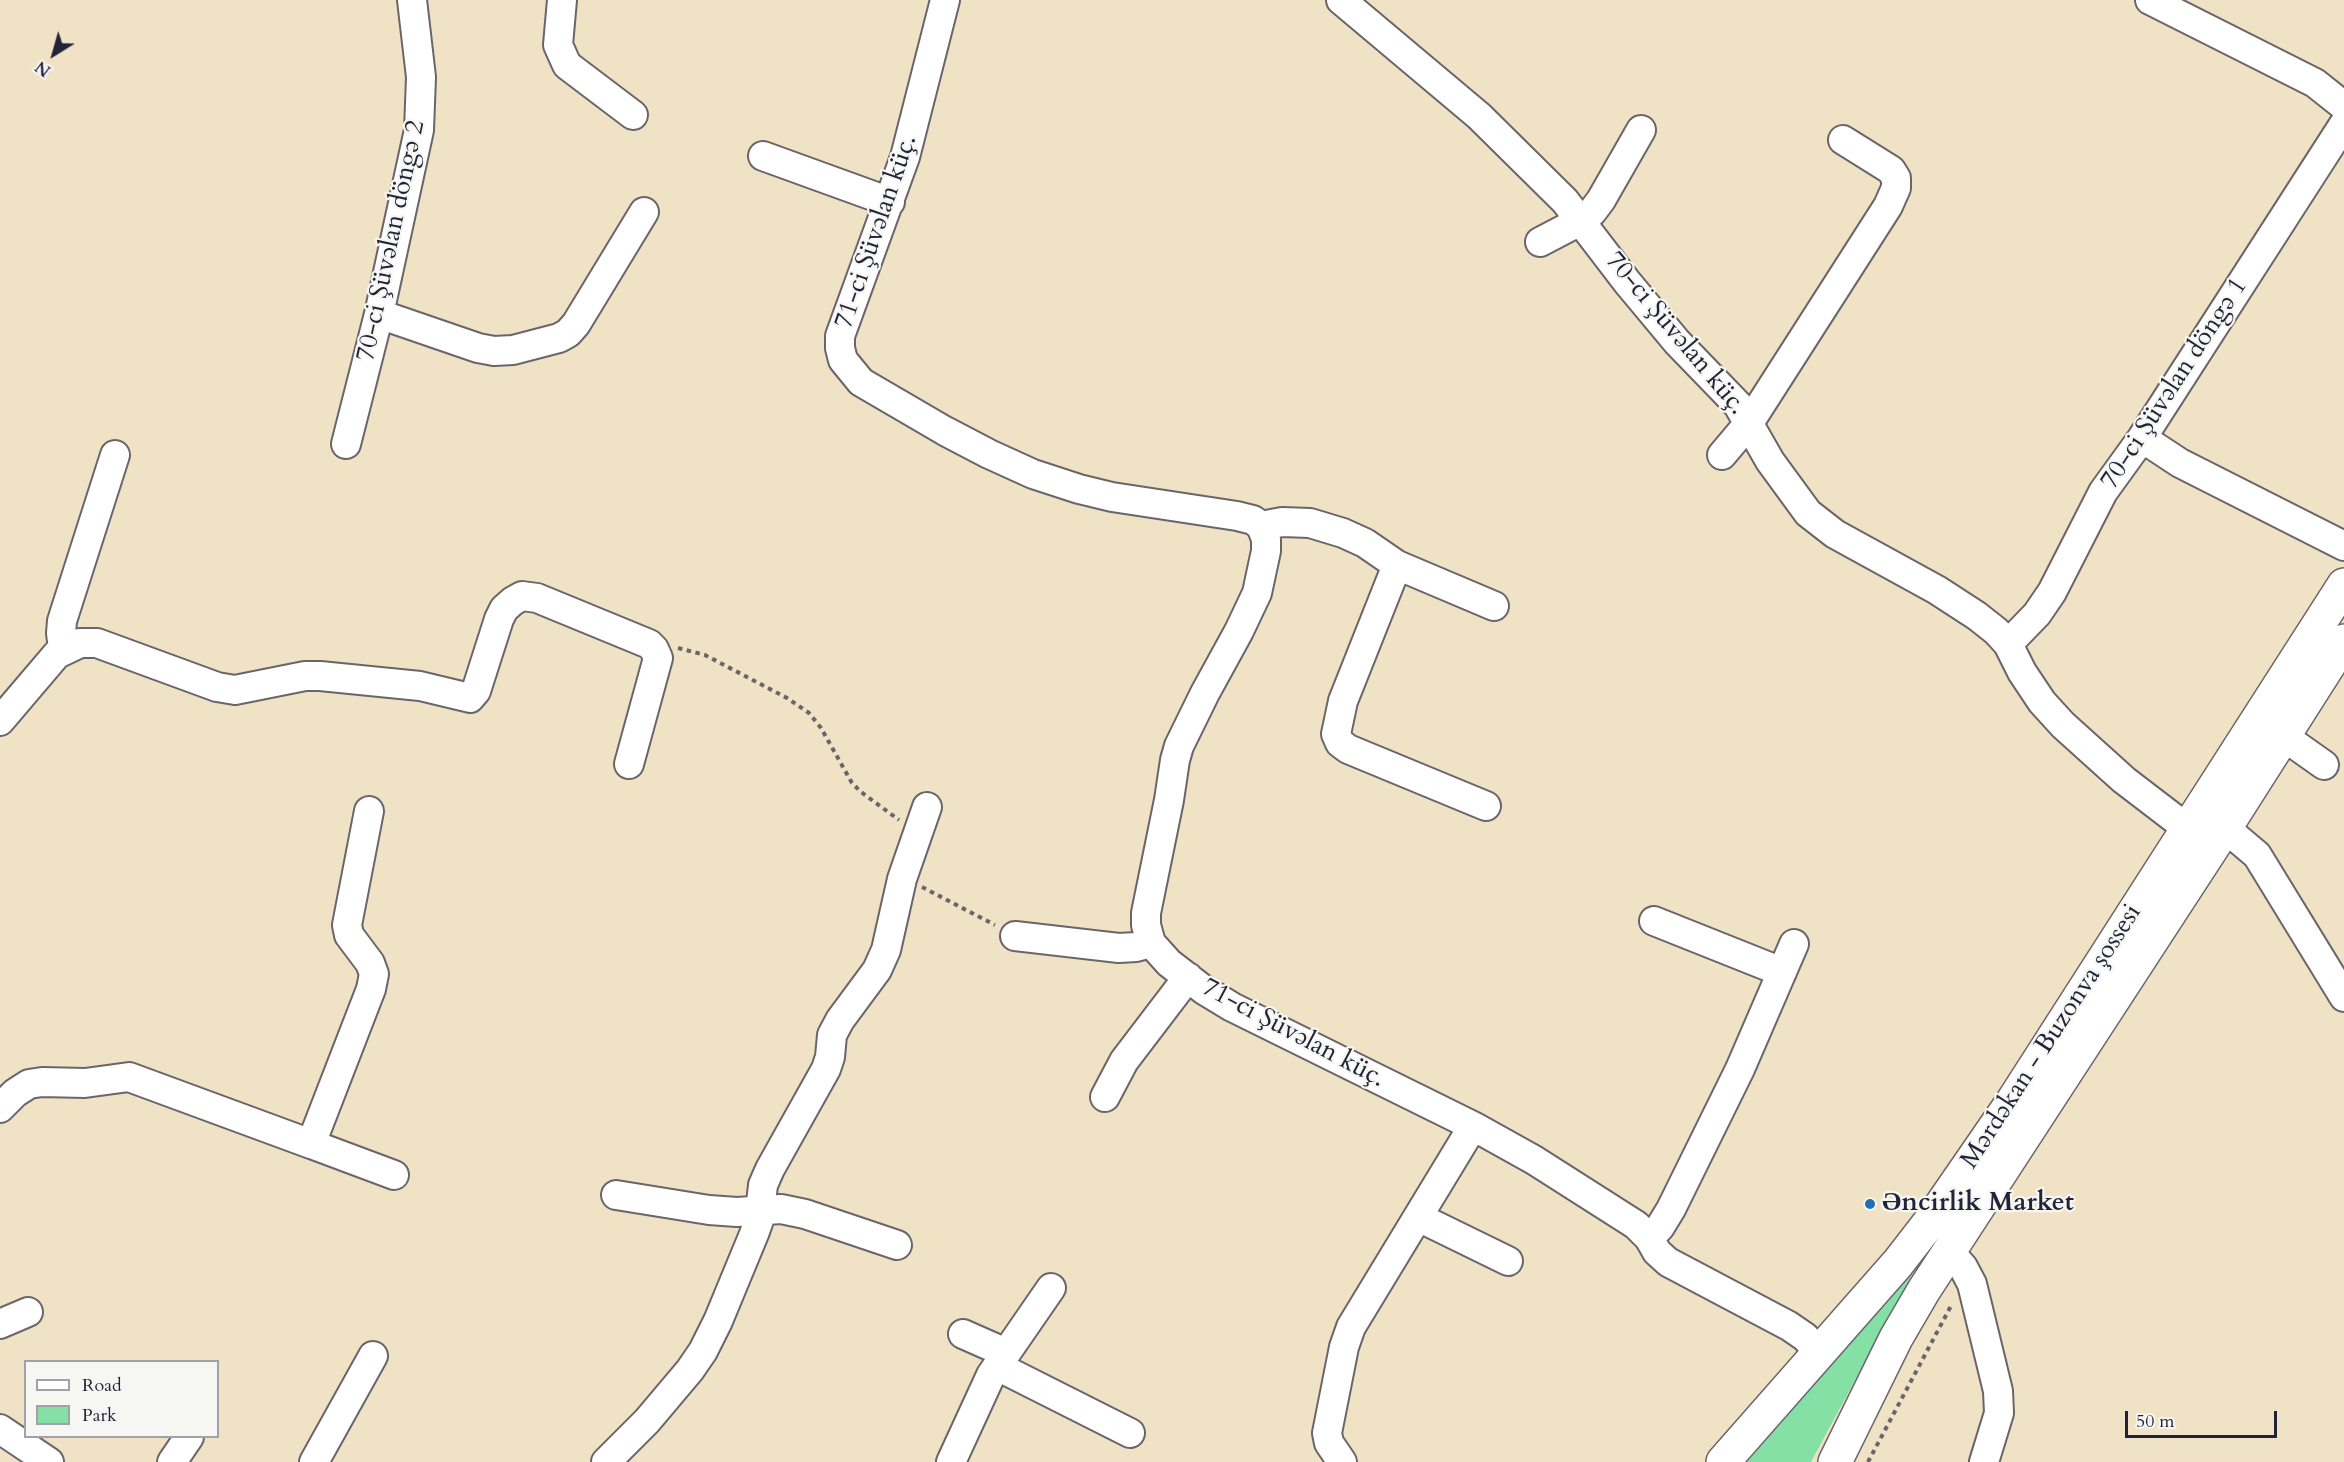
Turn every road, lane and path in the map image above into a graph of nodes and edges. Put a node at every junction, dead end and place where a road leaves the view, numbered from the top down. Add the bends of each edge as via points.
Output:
1 (412, 0) edge
2 (562, 0) edge
3 (945, 0) edge
4 (1341, 0) edge
5 (2150, 0) edge
6 (2344, 106) edge
7 (633, 115) dead end
8 (2344, 124) edge
9 (1641, 130) dead end
10 (1843, 140) dead end
11 (763, 156) dead end
12 (890, 202) junction
13 (644, 212) dead end
14 (1582, 220) junction
15 (1540, 242) dead end
16 (379, 314) junction
17 (1749, 423) junction
18 (2142, 438) junction
19 (346, 444) dead end
20 (116, 455) dead end
21 (1722, 455) dead end
22 (1261, 526) junction
23 (2344, 546) edge
24 (1396, 565) junction
25 (2344, 585) edge
26 (1494, 606) dead end
27 (2344, 641) edge
28 (2008, 644) junction
29 (63, 649) junction
30 (654, 649) junction
31 (9, 693) edge
32 (0, 721) edge
33 (2283, 736) junction
34 (629, 765) dead end
35 (2324, 765) dead end
36 (1486, 806) dead end
37 (369, 812) dead end
38 (922, 818) joint
39 (2225, 828) junction
40 (2188, 829) junction
41 (902, 879) junction
42 (1654, 921) dead end
43 (1015, 936) joint
44 (1151, 943) junction
45 (1794, 944) dead end
46 (1782, 972) junction
47 (1188, 977) junction
48 (2344, 997) edge
49 (1105, 1097) dead end
50 (0, 1108) edge
51 (1473, 1126) junction
52 (311, 1144) junction
53 (394, 1175) dead end
54 (616, 1195) dead end
55 (760, 1210) junction
56 (1418, 1217) junction
57 (1649, 1238) junction
58 (897, 1245) dead end
59 (1948, 1250) junction
60 (1508, 1261) dead end
61 (1051, 1288) dead end
62 (28, 1312) dead end
63 (0, 1324) edge
64 (963, 1334) dead end
65 (1820, 1353) junction
66 (373, 1356) dead end
67 (1001, 1359) junction
68 (0, 1429) edge
69 (1130, 1433) dead end
70 (188, 1438) edge
71 (1730, 1455) edge
72 (44, 1461) edge
73 (171, 1462) edge
74 (314, 1462) edge
75 (606, 1462) edge
76 (951, 1462) edge
77 (1342, 1462) edge
78 (1835, 1462) edge
79 (1984, 1462) edge

1 - 16 street, 70-ci Şüvəlan döngə 2 via 421,77 419,130
2 - 7 street via 558,45 567,65
3 - 12 street, 71-ci Şüvəlan küç. via 919,108
4 - 14 street, 70-ci Şüvəlan küç. via 1479,116
5 - 6 street via 2315,83
8 - 18 street, 70-ci Şüvəlan döngə 1
9 - 14 street via 1601,200
10 - 17 street via 1892,170 1896,189
11 - 12 street
12 - 22 street, 71-ci Şüvəlan küç. via 840,336 843,360 861,382 972,445 1034,474 1112,497 1237,516
13 - 16 street via 576,324 559,338 495,351
14 - 15 street
14 - 17 street, 70-ci Şüvəlan küç. via 1627,282 1677,342 1738,405
16 - 19 street, 70-ci Şüvəlan döngə 2
17 - 21 street
17 - 28 street, 70-ci Şüvəlan küç. via 1776,470 1820,523 1977,616
18 - 23 street via 2180,463
18 - 28 street, 70-ci Şüvəlan döngə 1 via 2103,492 2052,592
20 - 29 street via 62,621
22 - 24 street via 1310,523 1358,540
22 - 44 street via 1266,551 1257,593 1175,760 1146,913
24 - 26 street
24 - 36 street via 1343,701 1336,734 1348,748
25 - 40 main road, Mərdəkan - Buzonva şossesi
27 - 33 main road
28 - 40 street, 70-ci Şüvəlan küç. via 2037,695 2063,725 2124,780
29 - 30 street via 96,643 235,690 320,676 420,686 470,698 476,691 504,609 522,596 537,598
29 - 31 street
30 - 34 street via 658,658
30 - 38 path via 666,646 705,655 787,698 809,713 821,728 861,792 902,822
31 - 32 street
33 - 35 street
33 - 39 main road
37 - 52 street via 346,925 374,974
38 - 41 street
39 - 48 street via 2257,855
39 - 59 main road
40 - 65 main road, Mərdəkan - Buzonva şossesi via 2013,1101 1929,1223
41 - 43 path
41 - 55 street via 886,950 877,970 832,1035 826,1069 763,1185
42 - 46 street
43 - 44 street via 1119,948
44 - 47 street, 71-ci Şüvəlan küç.
45 - 46 street
46 - 57 street via 1740,1069 1671,1209
47 - 49 street via 1124,1061
47 - 51 street, 71-ci Şüvəlan küç. via 1232,1007
50 - 52 street via 29,1084 129,1077
51 - 56 street
51 - 57 street, 71-ci Şüvəlan küç. via 1534,1160 1636,1225
52 - 53 street
54 - 55 street via 709,1210
55 - 58 street via 805,1214
55 - 75 street via 754,1234 703,1351 647,1421
56 - 60 street
56 - 77 street via 1359,1311 1344,1347 1327,1433
57 - 65 street, 71-ci Şüvəlan küç. via 1668,1262 1789,1326
59 - 78 main road via 1896,1338
59 - 79 street via 1972,1284 1998,1391 2000,1413
61 - 67 street
62 - 63 street
64 - 67 street
65 - 71 main road, Mərdəkan - Buzonva şossesi
66 - 74 street
67 - 69 street
67 - 76 street
68 - 72 street
70 - 73 street

